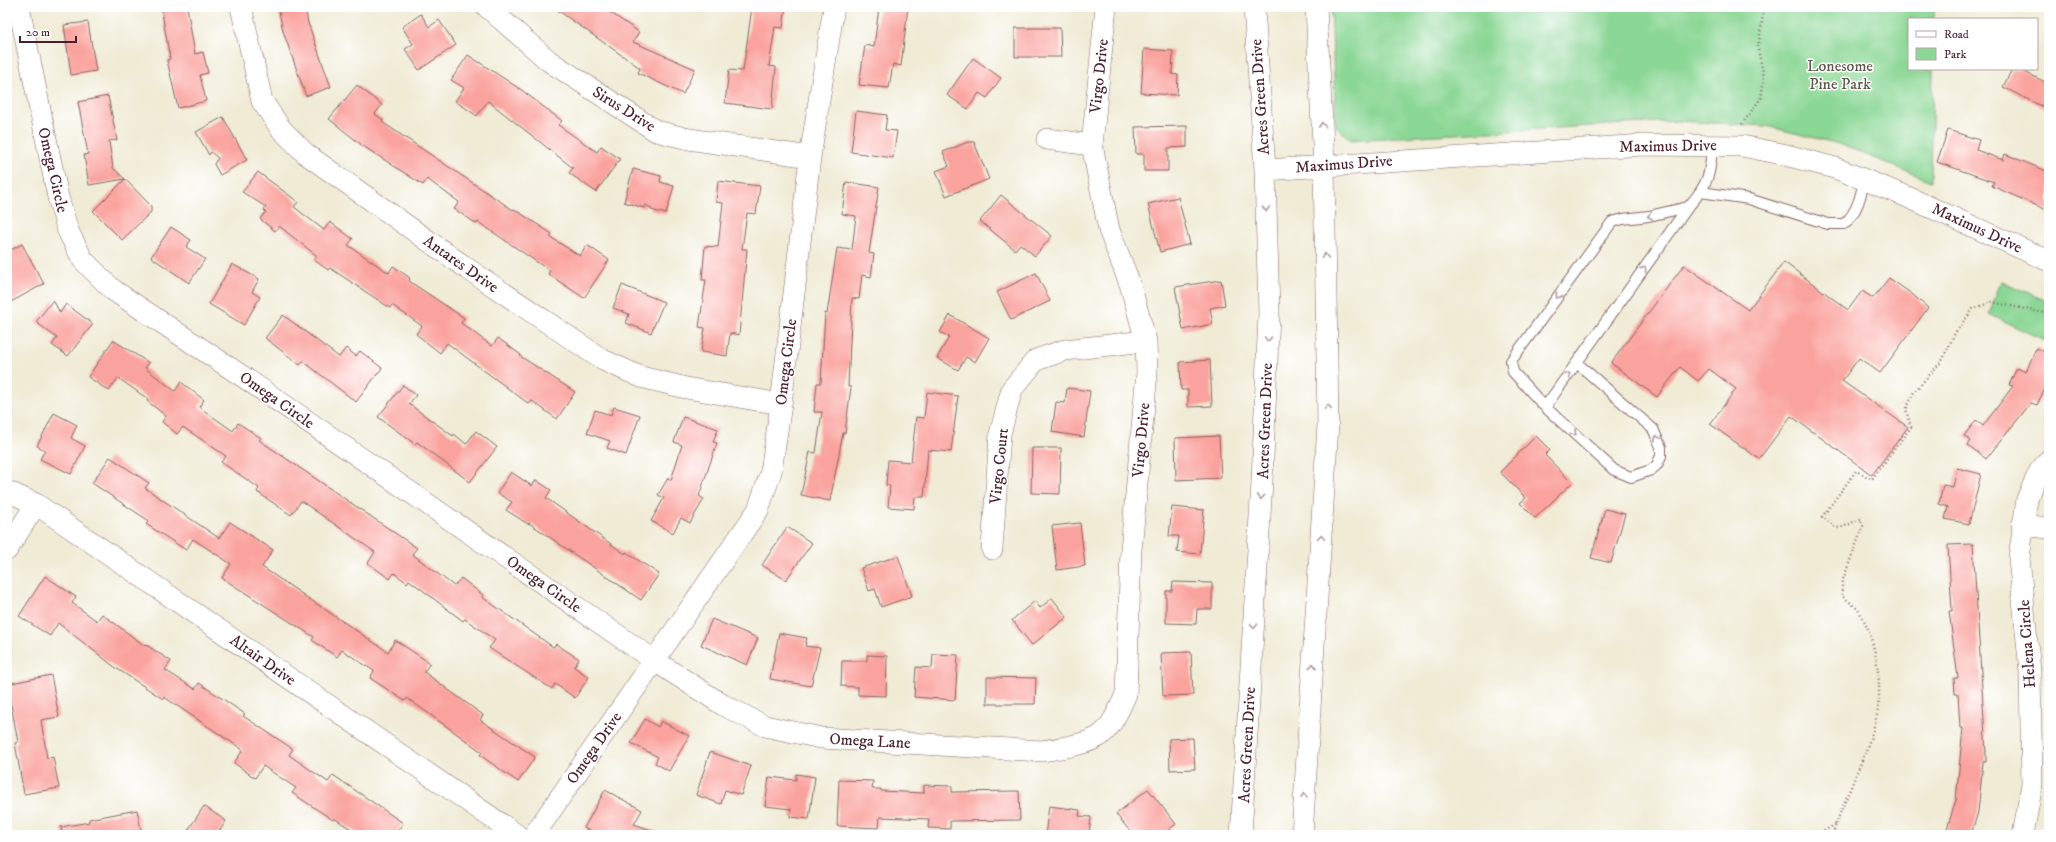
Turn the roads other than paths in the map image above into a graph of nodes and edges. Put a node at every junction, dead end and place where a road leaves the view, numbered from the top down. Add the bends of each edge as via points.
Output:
1 (18, 7) edge
2 (241, 7) edge
3 (488, 7) edge
4 (834, 7) edge
5 (1106, 7) edge
6 (1254, 7) edge
7 (1316, 7) edge
8 (1047, 139) dead end
9 (1712, 144) junction
10 (1092, 145) junction
11 (810, 157) junction
12 (1324, 164) junction
13 (1265, 170) junction
14 (1864, 180) junction
15 (1702, 192) junction
16 (1688, 207) junction
17 (2049, 262) edge
18 (1146, 341) junction
19 (1577, 363) junction
20 (781, 404) junction
21 (1545, 407) junction
22 (2049, 460) edge
23 (7, 491) edge
24 (36, 504) junction
25 (2022, 525) junction
26 (2049, 528) edge
27 (992, 549) dead end
28 (7, 550) edge
29 (655, 661) junction
30 (1102, 735) joint
31 (517, 835) edge
32 (534, 835) edge
33 (1241, 835) edge
34 (1302, 835) edge
35 (2023, 835) edge

1 - 29 street, Omega Circle via 58,197 68,231 83,260 113,290
2 - 20 street, Antares Drive via 262,101 281,129 306,154 468,269 603,360 641,377
3 - 11 street, Sirus Drive via 549,62 656,131 689,139
4 - 11 street, Omega Circle
5 - 10 street, Virgo Drive
6 - 13 street, Acres Green Drive
12 -> 7 street
8 - 10 street
9 - 12 street, Maximus Drive via 1643,145
9 - 14 street, Maximus Drive via 1742,146 1782,154 1835,168
9 - 15 lane via 1711,167
10 - 18 street, Virgo Drive via 1109,230 1130,284
11 - 20 street, Omega Circle
12 - 13 street, Maximus Drive
34 -> 12 street via 1328,425
13 -> 33 street, Acres Green Drive via 1269,313 1262,482
14 - 15 lane via 1852,217 1844,224 1828,224 1749,199
14 - 17 street, Maximus Drive via 1903,195
15 - 16 lane
19 -> 16 lane
16 -> 21 lane via 1612,222 1511,361 1513,372
18 - 27 street, Virgo Court via 1065,350 1036,360 1012,389 1000,434
18 - 30 street, Virgo Drive via 1147,372 1131,550 1126,694 1118,712
21 -> 19 lane
21 -> 19 lane via 1614,470 1623,475 1631,477 1651,470 1657,465 1661,447 1653,429
20 - 29 street, Omega Circle via 771,472 758,510
22 - 25 street, Helena Circle via 2039,472 2027,499
23 - 24 street, Altair Drive
24 - 28 street
24 - 31 street, Altair Drive
25 - 26 street
25 - 35 street, Helena Circle via 2019,558 2030,672 2032,784
29 - 30 street, Omega Lane via 723,705 765,726 821,738 1042,751 1071,747
29 - 32 street, Omega Drive

